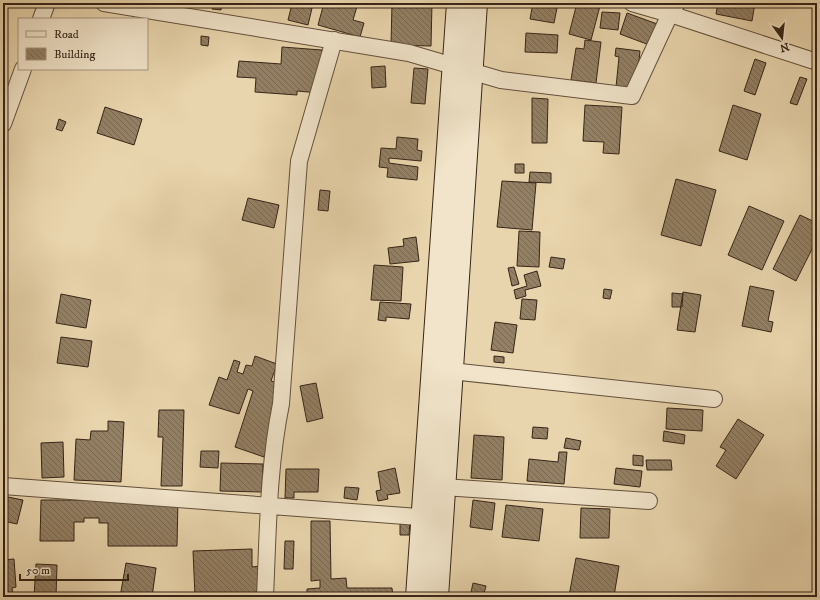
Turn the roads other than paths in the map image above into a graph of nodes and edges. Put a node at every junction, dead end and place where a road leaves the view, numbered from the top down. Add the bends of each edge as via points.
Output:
1 (47, 3) edge
2 (104, 3) edge
3 (458, 3) edge
4 (476, 3) edge
5 (632, 3) edge
6 (674, 8) edge
7 (42, 18) edge
8 (334, 40) junction
9 (817, 62) edge
10 (462, 68) junction
11 (23, 70) edge
12 (3, 124) edge
13 (442, 370) junction
14 (714, 399) dead end
15 (3, 486) edge
16 (443, 487) junction
17 (649, 501) dead end
18 (269, 505) junction
19 (432, 518) junction
20 (265, 597) edge
21 (417, 597) edge
22 (437, 597) edge

1 - 7 street
2 - 8 street
3 - 10 main road
4 - 10 main road
5 - 6 street
6 - 9 street
6 - 10 street via 632,96 502,80
8 - 10 street via 409,53
8 - 18 street via 299,161 281,404 275,436
10 - 13 main road
11 - 12 street
13 - 14 street
13 - 16 main road
13 - 19 main road
15 - 18 street
16 - 17 street
16 - 19 main road
18 - 19 street
18 - 20 street
19 - 21 main road
19 - 22 main road

